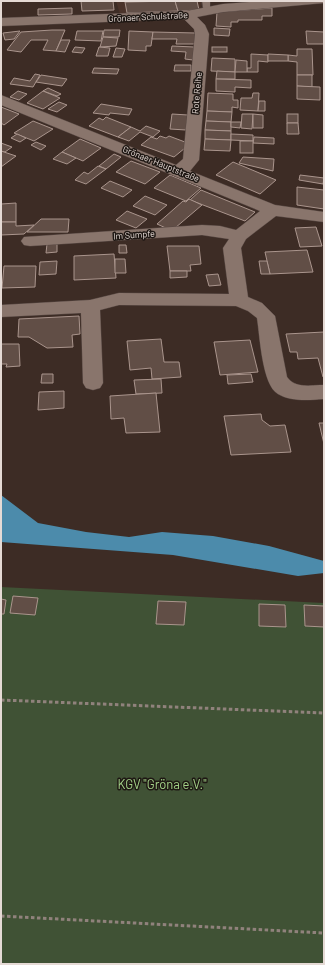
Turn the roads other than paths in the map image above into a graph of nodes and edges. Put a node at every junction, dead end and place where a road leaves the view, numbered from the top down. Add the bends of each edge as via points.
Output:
1 (319, 1) edge
2 (206, 6) edge
3 (187, 15) junction
4 (1, 22) edge
5 (1, 100) edge
6 (179, 172) junction
7 (272, 210) junction
8 (324, 217) edge
9 (239, 236) junction
10 (30, 241) dead end
11 (239, 300) junction
12 (90, 306) junction
13 (1, 311) edge
14 (93, 383) dead end
15 (324, 392) edge

1 - 2 street, Grönaer Schulstraße
2 - 3 street, Grönaer Schulstraße
3 - 4 street, Grönaer Schulstraße
3 - 6 street, Rote Reihe via 200,28 202,34 191,160
5 - 6 street, Grönaer Hauptstraße
6 - 7 street, Grönaer Hauptstraße
7 - 8 street, Grönaer Hauptstraße
7 - 9 street
9 - 10 street, Im Sumpfe via 202,230
9 - 11 street via 232,248
11 - 12 street via 120,299
11 - 15 street via 255,307 266,316 277,379 285,389 302,393
12 - 13 street
12 - 14 street

